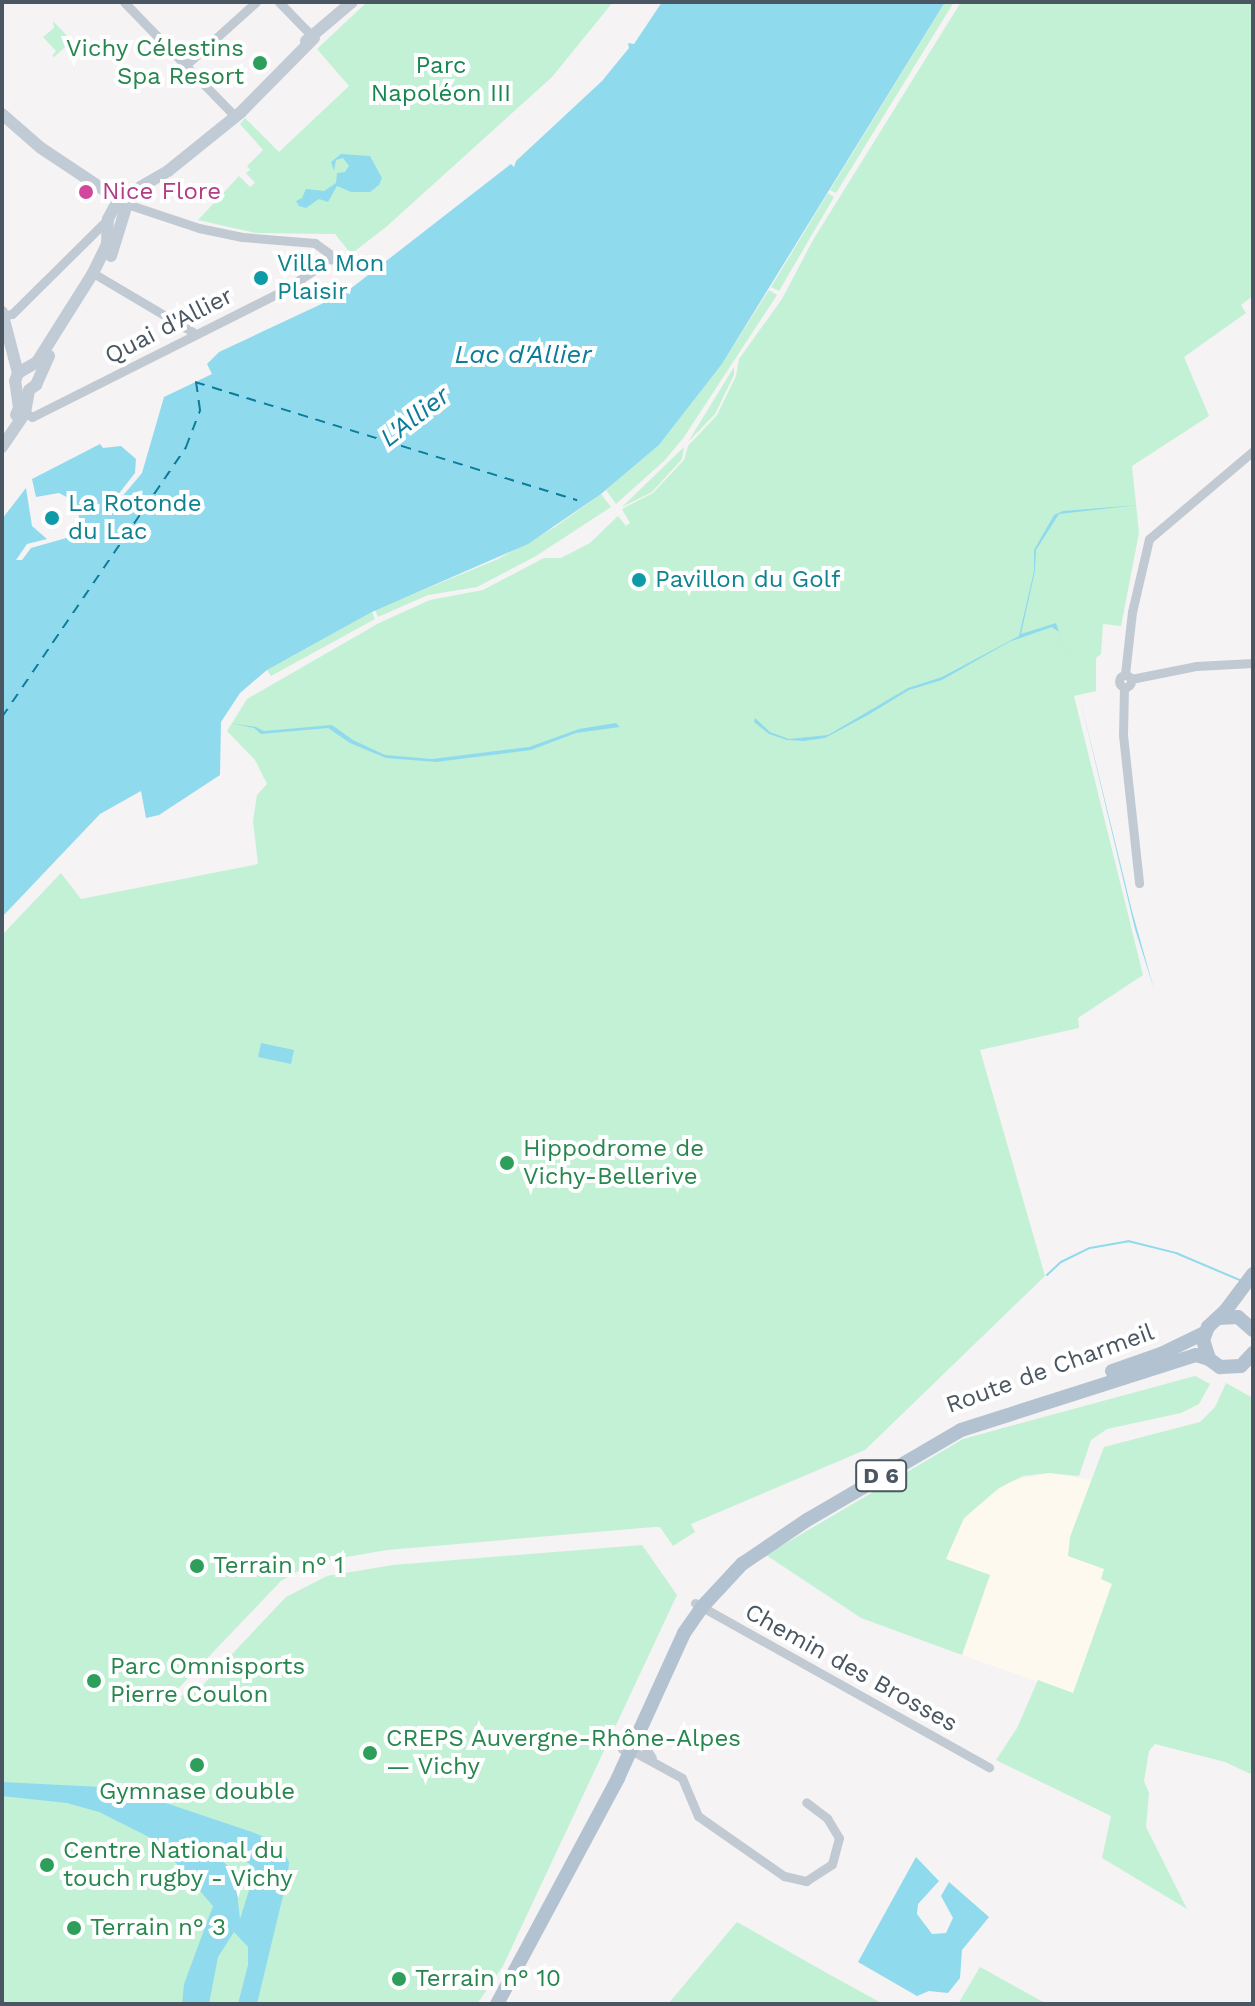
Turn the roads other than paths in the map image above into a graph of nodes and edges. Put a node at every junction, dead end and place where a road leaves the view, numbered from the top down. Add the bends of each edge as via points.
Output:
1 (124, 2) edge
2 (256, 2) edge
3 (279, 2) edge
4 (352, 2) edge
5 (314, 38) junction
6 (186, 65) junction
7 (2, 114) edge
8 (234, 115) junction
9 (141, 188) junction
10 (120, 197) junction
11 (145, 211) junction
12 (108, 219) junction
13 (96, 275) junction
14 (2, 314) edge
15 (196, 334) junction
16 (28, 373) junction
17 (24, 389) junction
18 (25, 413) junction
19 (2, 436) edge
20 (2, 447) edge
21 (1253, 451) edge
22 (1253, 663) edge
23 (1127, 680) junction
24 (1139, 883) dead end
25 (1253, 1274) edge
26 (1218, 1318) junction
27 (1253, 1330) edge
28 (1204, 1333) junction
29 (1253, 1353) edge
30 (1209, 1359) junction
31 (1247, 1370) edge
32 (698, 1605) junction
33 (629, 1744) junction
34 (652, 1758) junction
35 (989, 1767) dead end
36 (806, 1802) dead end
37 (497, 2004) edge

1 - 6 street
2 - 6 street
3 - 5 street
4 - 5 main road
5 - 8 main road
6 - 8 street
7 - 10 main road via 41,148
8 - 9 main road
9 - 10 main road
9 - 11 street via 138,202
10 - 11 street
10 - 12 main road
10 - 13 main road via 115,245
11 - 15 street, Quai d'Allier via 242,237 315,243 334,257 284,290
12 - 13 main road via 107,244
12 - 14 street via 12,314
13 - 15 street
13 - 16 main road
14 - 16 main road
15 - 18 street, Quai d'Allier
16 - 17 main road via 36,385
16 - 17 main road via 15,381
17 - 18 main road
18 - 19 main road
18 - 20 main road
21 - 23 street via 1149,539 1132,612
22 - 23 street via 1196,666
23 - 24 street via 1123,735
25 - 26 main road
26 - 27 main road via 1238,1317
26 - 28 main road
28 - 30 main road
28 - 32 main road, Route de Charmeil / D 6 via 1161,1354 957,1423 769,1533 730,1563
29 - 31 main road
30 - 31 main road, Route de Charmeil via 1220,1367
30 - 32 main road, Route de Charmeil / D 6 via 1196,1355 961,1430 774,1540
32 - 33 main road, Route de Charmeil / D 6
32 - 33 main road, Route de Charmeil / D 6 via 662,1657
32 - 35 street, Chemin des Brosses
33 - 34 street
33 - 34 street
33 - 37 main road, Route de Charmeil / D 6
34 - 36 street via 682,1778 698,1816 784,1876 806,1881 832,1864 839,1838 827,1818

